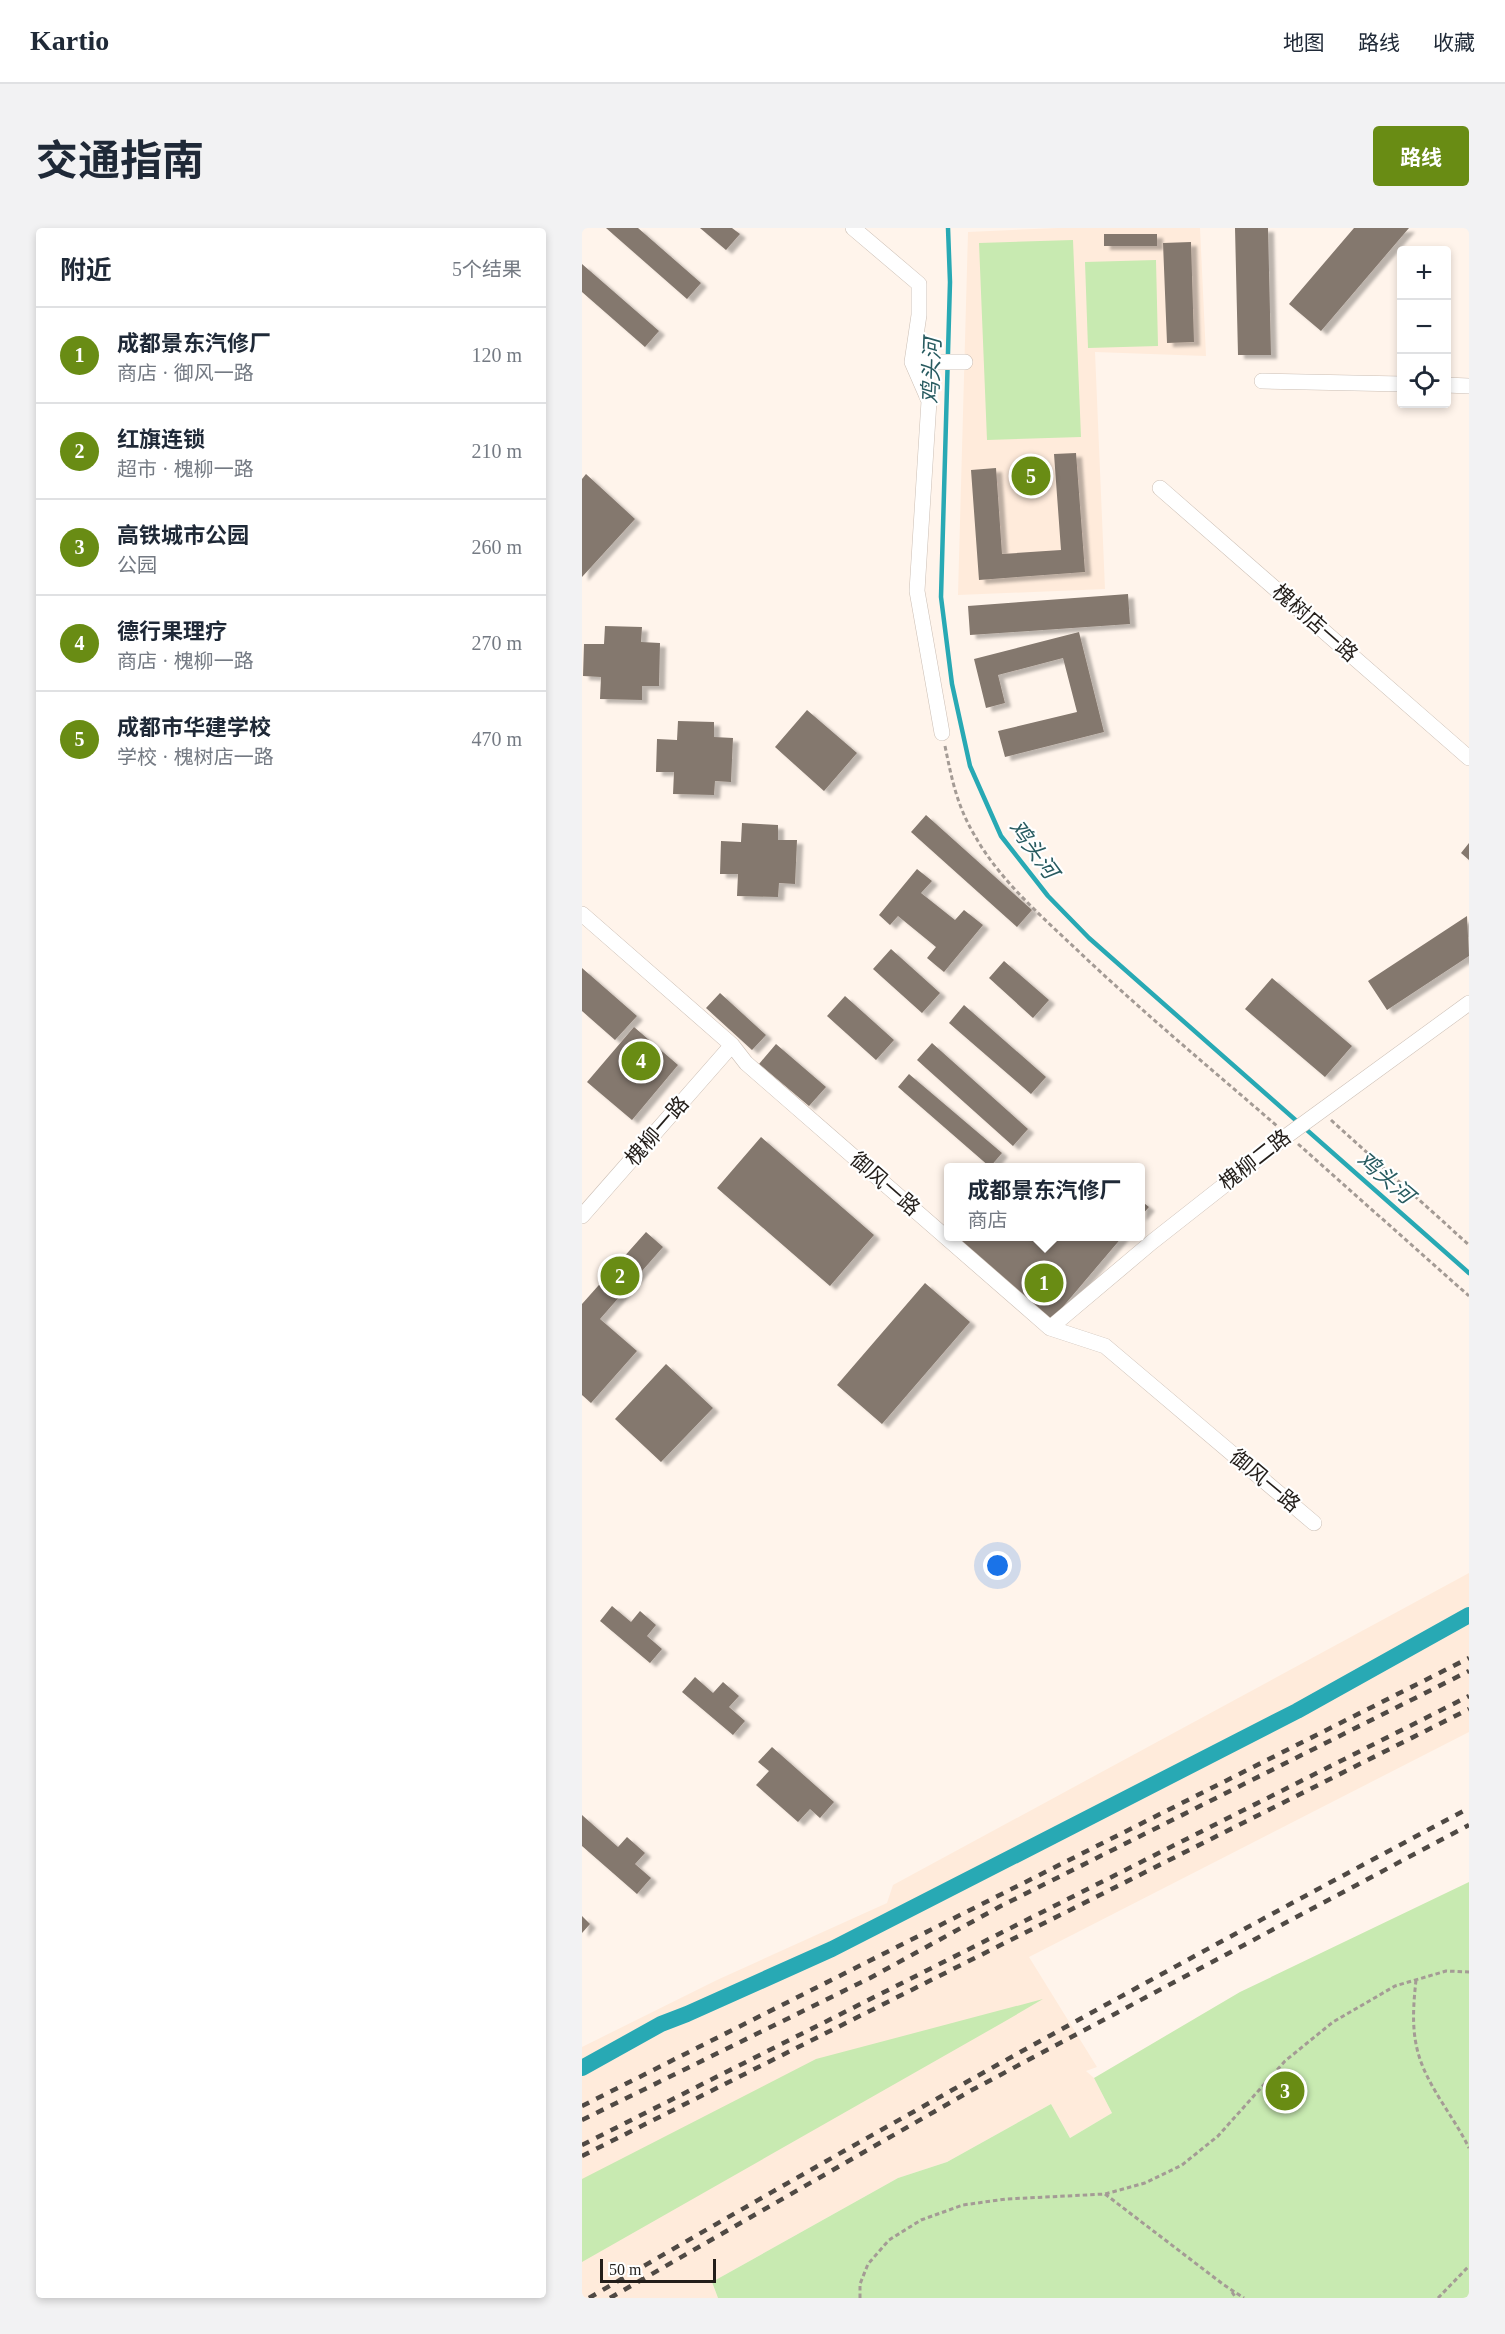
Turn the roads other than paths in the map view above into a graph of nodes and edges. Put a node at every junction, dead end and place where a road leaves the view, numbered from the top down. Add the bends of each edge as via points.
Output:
1 (853, 228) edge
2 (912, 362) junction
3 (965, 362) dead end
4 (1262, 381) dead end
5 (1397, 384) edge
6 (1451, 385) edge
7 (1469, 386) edge
8 (1160, 488) dead end
9 (942, 733) road end
10 (1469, 758) edge
11 (582, 914) edge
12 (1469, 1004) edge
13 (732, 1045) junction
14 (582, 1216) edge
15 (944, 1236) edge
16 (950, 1241) edge
17 (1050, 1328) junction
18 (1314, 1523) dead end

1 - 2 street via 918,285 919,315
2 - 3 street
2 - 9 street via 929,401 917,591
4 - 5 street
6 - 7 street
8 - 10 street, 槐树店一路
11 - 13 street, 御风一路
12 - 17 street, 槐柳二路 via 1287,1135
13 - 14 street, 槐柳一路
13 - 15 street, 御风一路 via 746,1064
16 - 17 street, 御风一路
17 - 18 street, 御风一路 via 1105,1346

